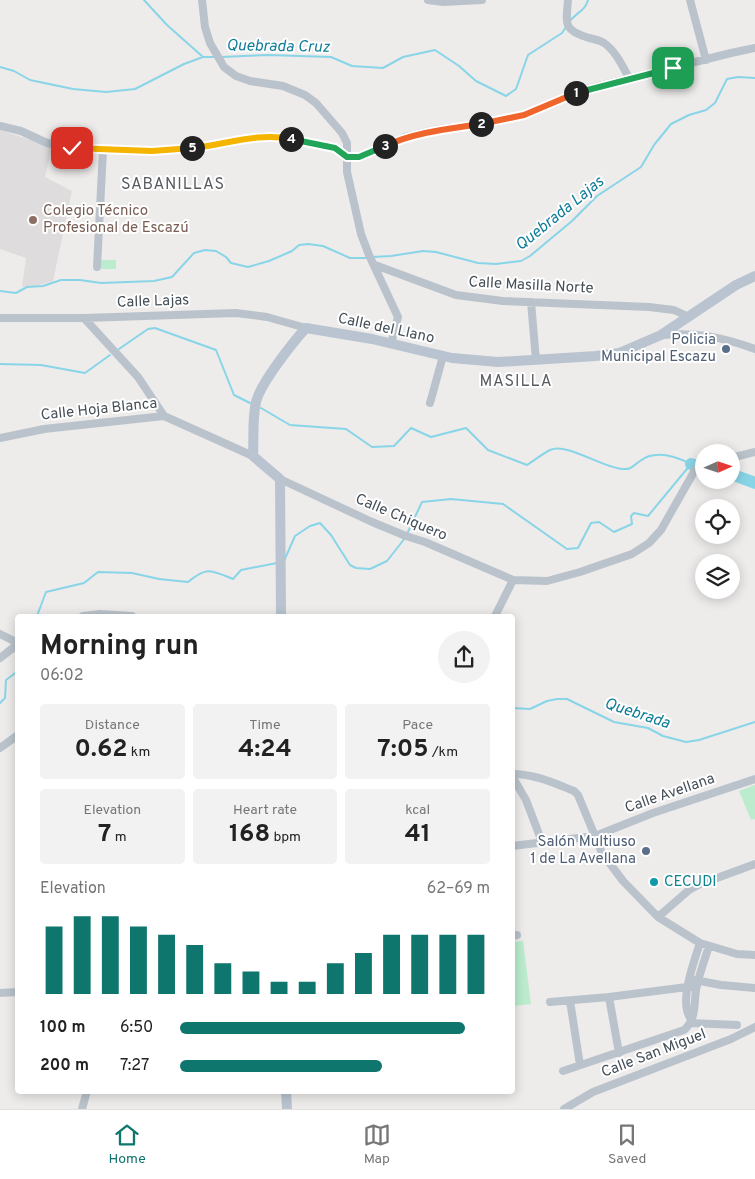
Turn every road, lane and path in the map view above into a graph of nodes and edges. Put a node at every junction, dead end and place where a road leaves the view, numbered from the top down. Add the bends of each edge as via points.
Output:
1 (202, 0) edge
2 (428, 0) edge
3 (482, 0) edge
4 (568, 0) edge
5 (690, 0) edge
6 (755, 48) edge
7 (706, 60) junction
8 (629, 78) junction
9 (0, 126) edge
10 (103, 150) junction
11 (347, 157) junction
12 (375, 265) junction
13 (97, 267) dead end
14 (755, 276) edge
15 (531, 302) junction
16 (689, 317) junction
17 (0, 318) edge
18 (84, 318) junction
19 (306, 328) junction
20 (661, 335) junction
21 (391, 344) junction
22 (755, 349) edge
23 (443, 356) junction
24 (536, 360) junction
25 (430, 403) dead end
26 (164, 416) junction
27 (0, 438) edge
28 (755, 452) edge
29 (253, 456) junction
30 (740, 456) edge
31 (695, 470) edge
32 (280, 479) junction
33 (513, 580) junction
34 (281, 614) edge
35 (495, 614) edge
36 (0, 634) edge
37 (15, 642) edge
38 (15, 646) edge
39 (0, 658) edge
40 (15, 737) edge
41 (0, 748) edge
42 (515, 775) edge
43 (755, 779) edge
44 (515, 780) edge
45 (595, 836) junction
46 (542, 842) junction
47 (515, 846) edge
48 (755, 864) edge
49 (658, 917) junction
50 (700, 944) junction
51 (709, 946) junction
52 (755, 955) edge
53 (688, 982) junction
54 (697, 984) junction
55 (755, 988) edge
56 (15, 992) edge
57 (0, 993) edge
58 (609, 997) junction
59 (570, 1001) junction
60 (550, 1002) dead end
61 (690, 1021) junction
62 (736, 1025) dead end
63 (755, 1027) edge
64 (619, 1052) junction
65 (580, 1065) junction
66 (563, 1071) dead end
67 (86, 1094) edge
68 (286, 1094) edge
69 (82, 1109) edge
70 (287, 1109) edge
71 (564, 1109) edge

1 - 11 street via 210,43 224,67 236,76 283,86 316,102 342,133 347,143
2 - 3 street
4 - 8 street via 566,20 569,29 603,42
5 - 7 street
6 - 7 street
7 - 8 street
8 - 11 street via 579,91 524,115 405,137 359,157
9 - 10 street via 47,143
10 - 11 street via 207,147 263,136 335,148
10 - 13 street
11 - 12 street via 354,207 366,248
12 - 15 street, Calle Masilla Norte via 456,295
12 - 21 street via 398,317
14 - 16 main road, Calle del Llano
15 - 16 street, Calle Masilla Norte via 649,307 674,310
15 - 24 street
16 - 20 main road, Calle del Llano
17 - 18 street, Calle Lajas
18 - 19 street, Calle Lajas via 236,313 267,317
18 - 26 street via 138,377
19 - 21 main road, Calle del Llano
19 - 29 main road via 294,340 256,400
20 - 22 street via 698,334 728,339
20 - 24 main road, Calle del Llano via 619,353
21 - 23 main road, Calle del Llano
23 - 24 main road, Calle del Llano via 498,362
23 - 25 street
26 - 27 street, Calle Hoja Blanca via 44,429
26 - 29 street, Calle Hoja Blanca
28 - 30 street
29 - 32 main road
31 - 33 street via 661,530 632,554 547,581
32 - 33 street, Calle Chiquero via 372,522
32 - 34 main road
33 - 35 street
36 - 37 street
38 - 39 street
40 - 41 street
42 - 45 street via 525,774 574,791
43 - 45 street, Calle Avellana
44 - 46 street
45 - 46 street, Calle Avellana
45 - 49 street via 622,881
46 - 47 street, Calle Avellana
48 - 49 street via 698,885
49 - 50 street
50 - 51 street
50 - 53 street
51 - 52 street
51 - 54 street
53 - 54 street
53 - 58 street
53 - 61 street via 687,1014
54 - 55 street
54 - 61 street via 694,1014
56 - 57 street
58 - 59 street
58 - 64 street
59 - 60 street
59 - 65 street
61 - 62 street
61 - 64 street via 684,1030
63 - 71 street, Calle San Miguel via 593,1092
64 - 65 street
65 - 66 street
67 - 69 street
68 - 70 main road

